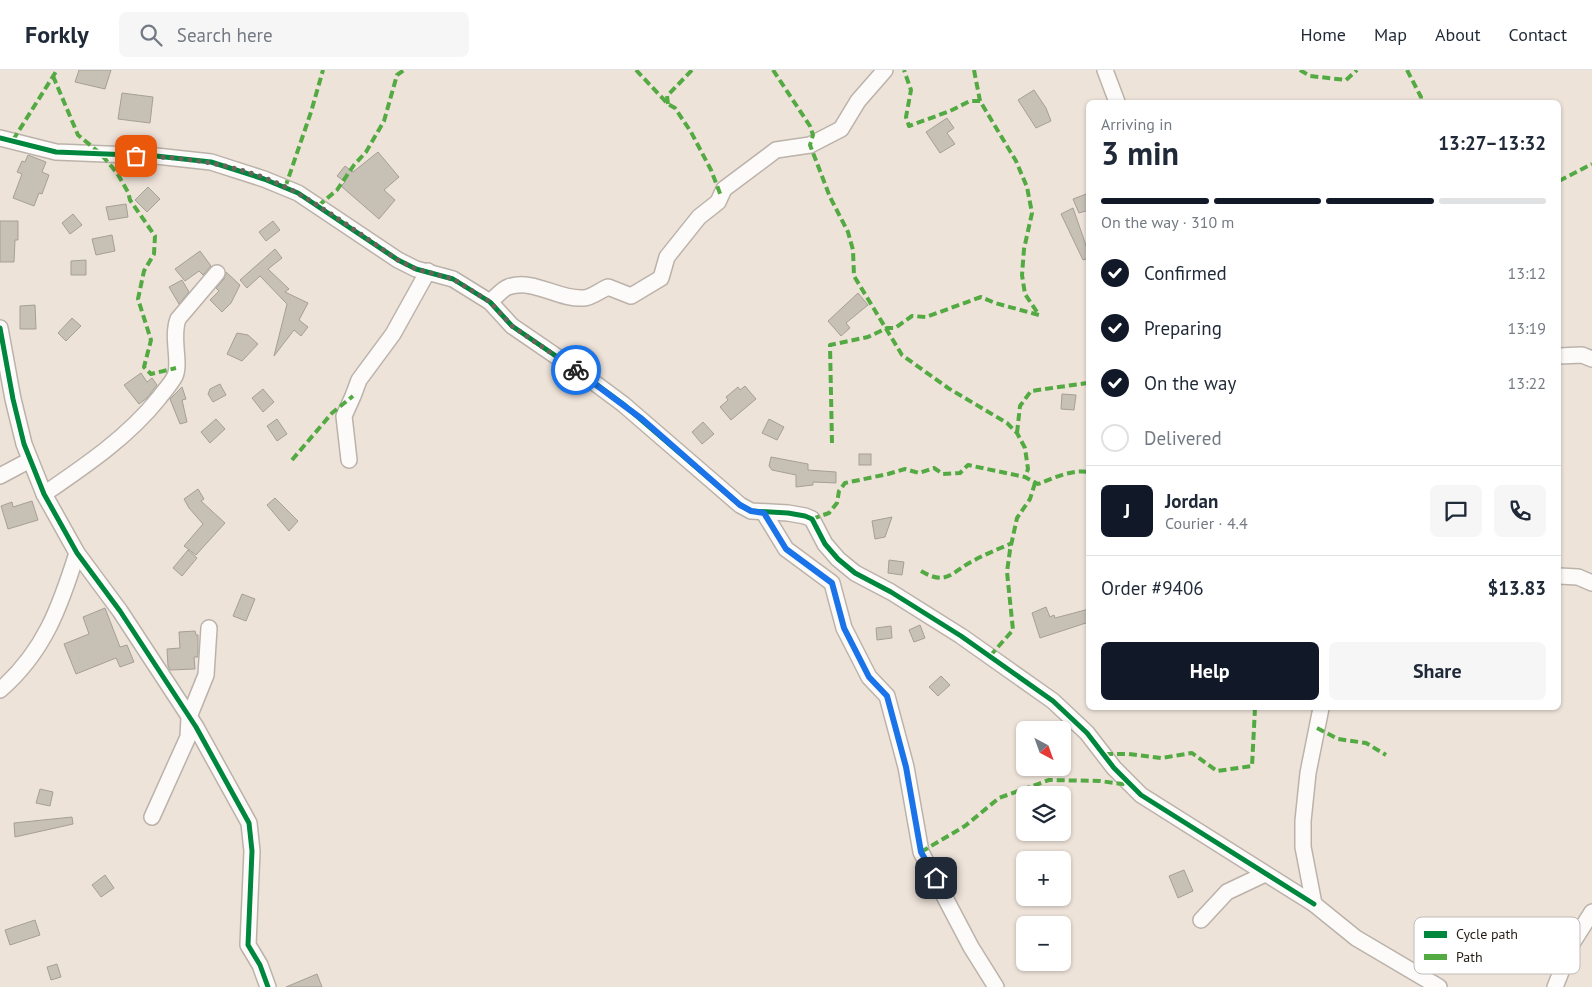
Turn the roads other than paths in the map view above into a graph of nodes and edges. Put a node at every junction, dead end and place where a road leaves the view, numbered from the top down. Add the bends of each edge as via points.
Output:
1 (885, 70) edge
2 (1105, 70) edge
3 (1116, 100) edge
4 (0, 138) edge
5 (428, 272) junction
6 (217, 273) dead end
7 (490, 302) junction
8 (0, 328) edge
9 (1590, 354) edge
10 (1561, 356) edge
11 (30, 460) junction
12 (349, 460) dead end
13 (0, 476) edge
14 (44, 494) junction
15 (764, 513) junction
16 (77, 553) junction
17 (1561, 576) edge
18 (1592, 583) edge
19 (209, 628) dead end
20 (0, 690) edge
21 (1321, 710) edge
22 (189, 716) junction
23 (152, 817) dead end
24 (1265, 874) junction
25 (1314, 904) junction
26 (1592, 912) edge
27 (1201, 920) dead end
28 (1580, 931) edge
29 (1414, 972) edge
30 (1417, 974) edge
31 (1560, 974) edge
32 (268, 987) edge
33 (996, 987) edge
34 (1439, 987) edge
35 (1555, 987) edge

1 - 7 street via 858,101 841,129 810,145 776,150 724,189 718,202 699,216 667,257 661,278 631,296 608,287 585,299 539,287 520,286 507,287
2 - 3 street
4 - 5 street via 56,152 211,162 298,194 398,260
5 - 7 street via 453,279
5 - 12 street via 393,334 359,380 352,396 344,416
6 - 14 street via 174,328 176,374 166,389 143,417 80,470
7 - 15 street via 512,326 623,404 740,505
8 - 11 street via 13,399
9 - 10 street
11 - 13 street
11 - 14 street
14 - 16 street
15 - 24 street via 788,513 812,519 825,544 855,573 961,636 1033,686 1076,722 1141,795
15 - 33 street via 786,549 832,583 844,628 869,677 887,696 906,767 921,852
16 - 20 street via 50,628 29,661
16 - 22 street via 120,611
17 - 18 street via 1578,576
19 - 22 street via 206,675
21 - 25 street via 1308,773 1303,821 1303,847
22 - 23 street via 188,737
22 - 32 street via 249,823 252,851 248,945
24 - 25 street
24 - 27 street via 1226,892
25 - 29 street via 1356,938
26 - 28 street
30 - 34 street
31 - 35 street

